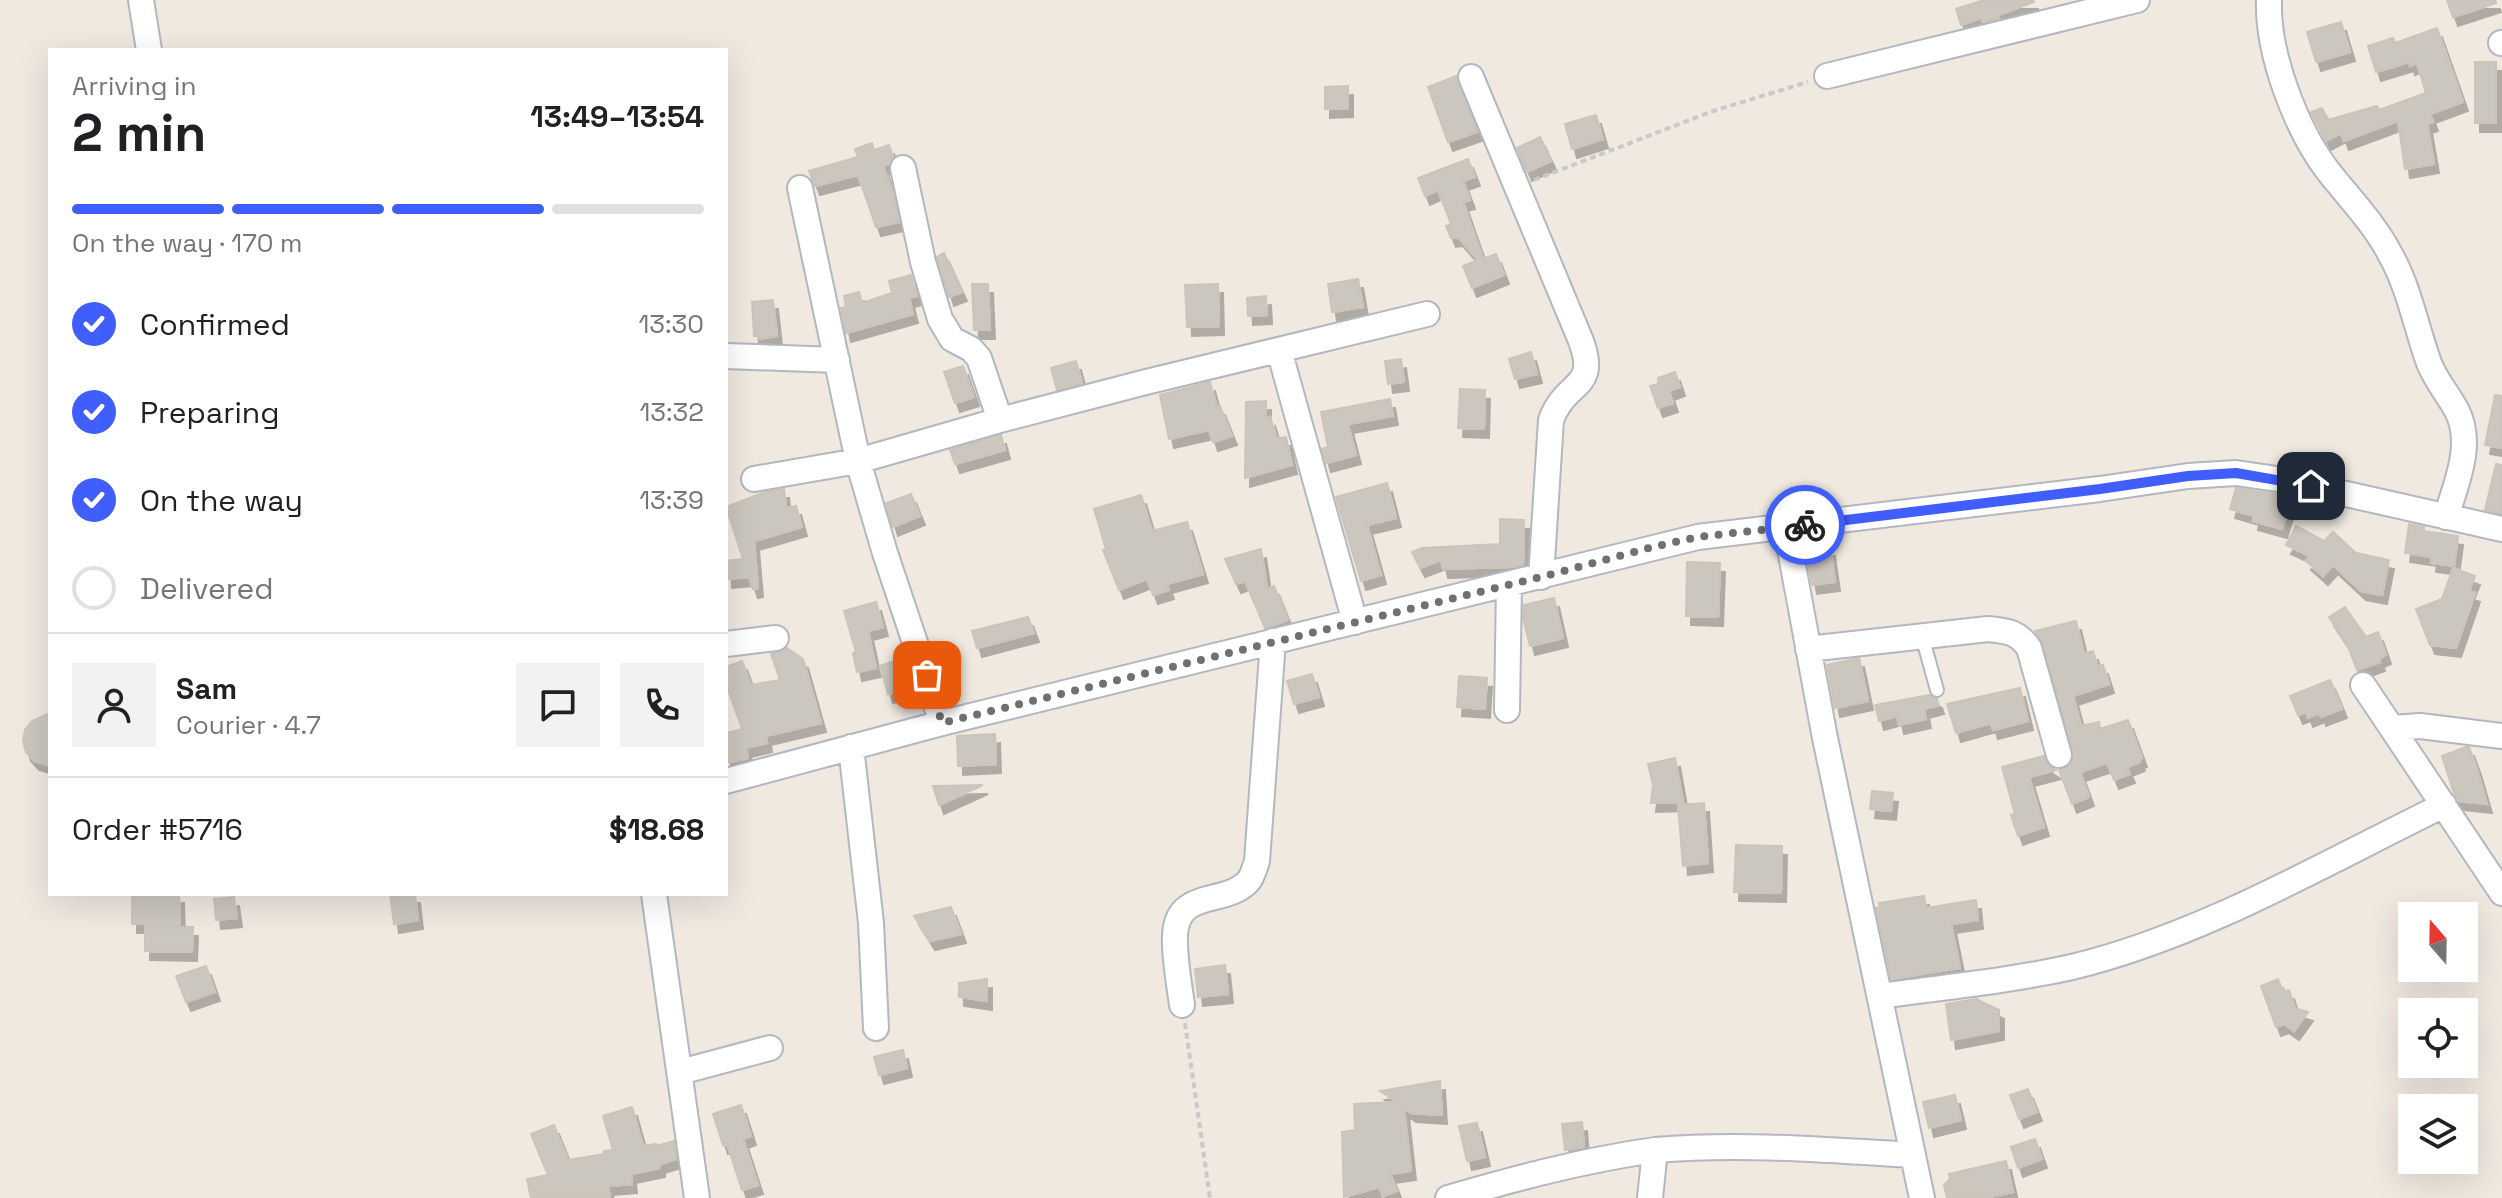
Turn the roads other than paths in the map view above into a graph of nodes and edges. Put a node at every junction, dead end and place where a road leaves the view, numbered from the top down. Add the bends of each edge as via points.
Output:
1 (141, 0) edge
2 (2137, 0) edge
3 (2269, 0) edge
4 (149, 48) edge
5 (1827, 76) road end
6 (1471, 77) dead end
7 (903, 168) dead end
8 (800, 188) dead end
9 (1427, 314) dead end
10 (1279, 350) junction
11 (728, 356) edge
12 (837, 360) junction
13 (1000, 420) junction
14 (858, 461) junction
15 (754, 479) dead end
16 (2446, 517) junction
17 (1786, 528) junction
18 (2502, 529) edge
19 (1541, 577) junction
20 (1509, 585) junction
21 (1355, 622) junction
22 (1922, 636) junction
23 (776, 638) dead end
24 (1273, 641) junction
25 (728, 644) edge
26 (1808, 649) junction
27 (2363, 685) dead end
28 (1937, 690) dead end
29 (1507, 710) dead end
30 (942, 723) junction
31 (2393, 728) junction
32 (2502, 736) edge
33 (851, 747) junction
34 (2059, 755) dead end
35 (728, 780) edge
36 (2444, 805) junction
37 (2502, 893) edge
38 (654, 896) edge
39 (1880, 996) junction
40 (1182, 1005) road end
41 (876, 1028) dead end
42 (770, 1048) dead end
43 (680, 1072) junction
44 (1655, 1150) junction
45 (1913, 1155) junction
46 (697, 1198) edge
47 (1448, 1198) edge
48 (1650, 1198) edge
49 (1922, 1198) edge

1 - 4 street
2 - 5 street
3 - 16 street via 2275,51 2312,149 2392,257 2430,367 2464,430 2463,456
6 - 19 street via 1588,367 1556,405 1551,420
7 - 13 street via 940,319 952,339 979,358
8 - 12 street
9 - 10 street
10 - 13 street
10 - 21 street
11 - 12 street
12 - 14 street
13 - 14 street
14 - 15 street
14 - 30 street
16 - 17 street via 2236,473
16 - 18 street
17 - 19 street via 1698,537
17 - 26 street
19 - 20 street
20 - 21 street
20 - 29 street
21 - 24 street
22 - 26 street
22 - 28 lane
22 - 34 street via 1988,629 2021,637 2029,648
23 - 25 street
24 - 30 street
24 - 40 street via 1257,861 1245,884 1198,901 1178,920
26 - 39 street
27 - 31 street
30 - 33 street
31 - 32 street
31 - 36 street
33 - 35 street
33 - 41 street via 871,923
36 - 37 street
36 - 39 street via 2269,892 2133,949 2071,967
38 - 43 street
39 - 45 street
42 - 43 street
43 - 46 street
44 - 45 street via 1758,1146
44 - 47 street via 1603,1157
44 - 48 street
45 - 49 street

